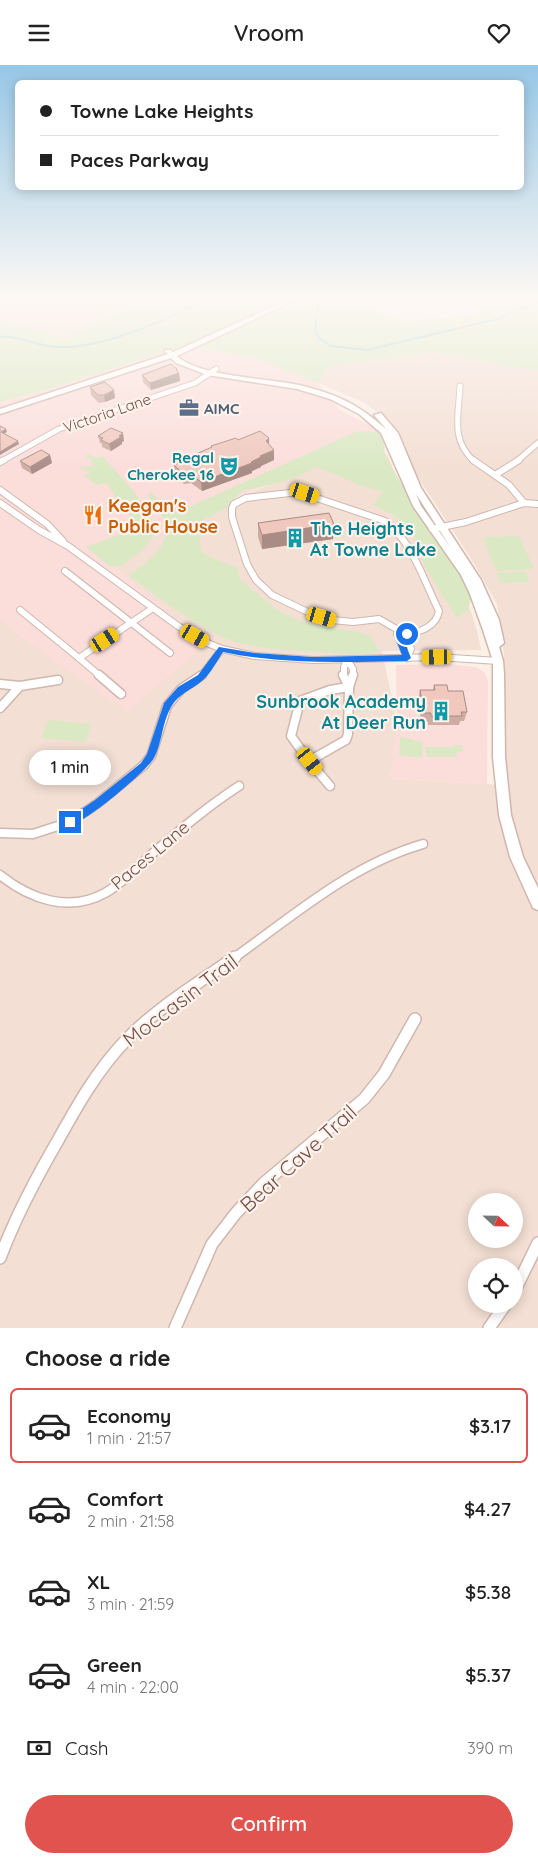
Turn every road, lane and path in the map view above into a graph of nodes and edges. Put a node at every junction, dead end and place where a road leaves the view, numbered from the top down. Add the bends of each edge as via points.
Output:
1 (167, 355) edge
2 (167, 355) edge
3 (175, 355) edge
4 (213, 371) junction
5 (460, 386) dead end
6 (0, 405) edge
7 (0, 412) edge
8 (538, 443) edge
9 (0, 462) edge
10 (495, 475) junction
11 (0, 490) edge
12 (0, 503) edge
13 (524, 503) junction
14 (538, 504) edge
15 (437, 528) junction
16 (68, 546) junction
17 (65, 571) dead end
18 (153, 608) junction
19 (20, 610) dead end
20 (132, 622) junction
21 (403, 635) junction
22 (222, 649) junction
23 (170, 653) dead end
24 (79, 657) junction
25 (407, 658) junction
26 (347, 661) junction
27 (498, 661) junction
28 (58, 680) dead end
29 (0, 684) edge
30 (20, 686) junction
31 (349, 687) junction
32 (120, 694) dead end
33 (0, 708) edge
34 (310, 761) junction
35 (330, 786) dead end
36 (239, 787) dead end
37 (0, 833) edge
38 (423, 844) dead end
39 (0, 875) edge
40 (538, 903) edge
41 (415, 1019) dead end
42 (538, 1243) edge
43 (0, 1258) edge
44 (523, 1274) edge
45 (500, 1313) edge
46 (175, 1328) edge
47 (489, 1328) edge

1 - 6 main road
2 - 7 main road
3 - 4 main road via 188,366
4 - 9 street, Victoria Lane via 195,383 59,429
4 - 15 main road via 323,387 347,395 371,409 399,439 414,482
5 - 10 street via 460,441 472,458
8 - 10 street
10 - 13 street via 513,488
11 - 16 street via 48,524
12 - 16 street
13 - 14 street
13 - 15 street
15 - 27 main road via 470,584
16 - 18 street
17 - 20 street
18 - 20 street
18 - 22 street via 186,631
19 - 24 street
20 - 23 street
20 - 24 street
21 - 21 street via 372,620 332,620 312,614 272,595 256,580 247,564 232,517 234,504 246,498 299,492 385,521 397,530 439,611 430,627
21 - 25 street via 410,649
22 - 26 street via 267,657
22 - 37 street via 200,678 181,689 167,706 151,756 144,765 70,822 33,834
24 - 32 street
25 - 26 street
25 - 27 street
26 - 31 street via 342,668
27 - 40 main road via 501,786 505,815 517,857
28 - 30 street
29 - 30 street
30 - 33 street
31 - 34 street via 346,740
31 - 34 street via 330,689 300,701 291,736
34 - 35 street
36 - 39 street, Paces Lane via 212,802 116,885 90,900 75,903 46,901
38 - 43 street, Moccasin Trail via 393,853 343,879 143,1023 93,1078 23,1205
41 - 46 street, Bear Cave Trail via 367,1095 264,1183 236,1213 212,1244
42 - 44 street
45 - 47 street

